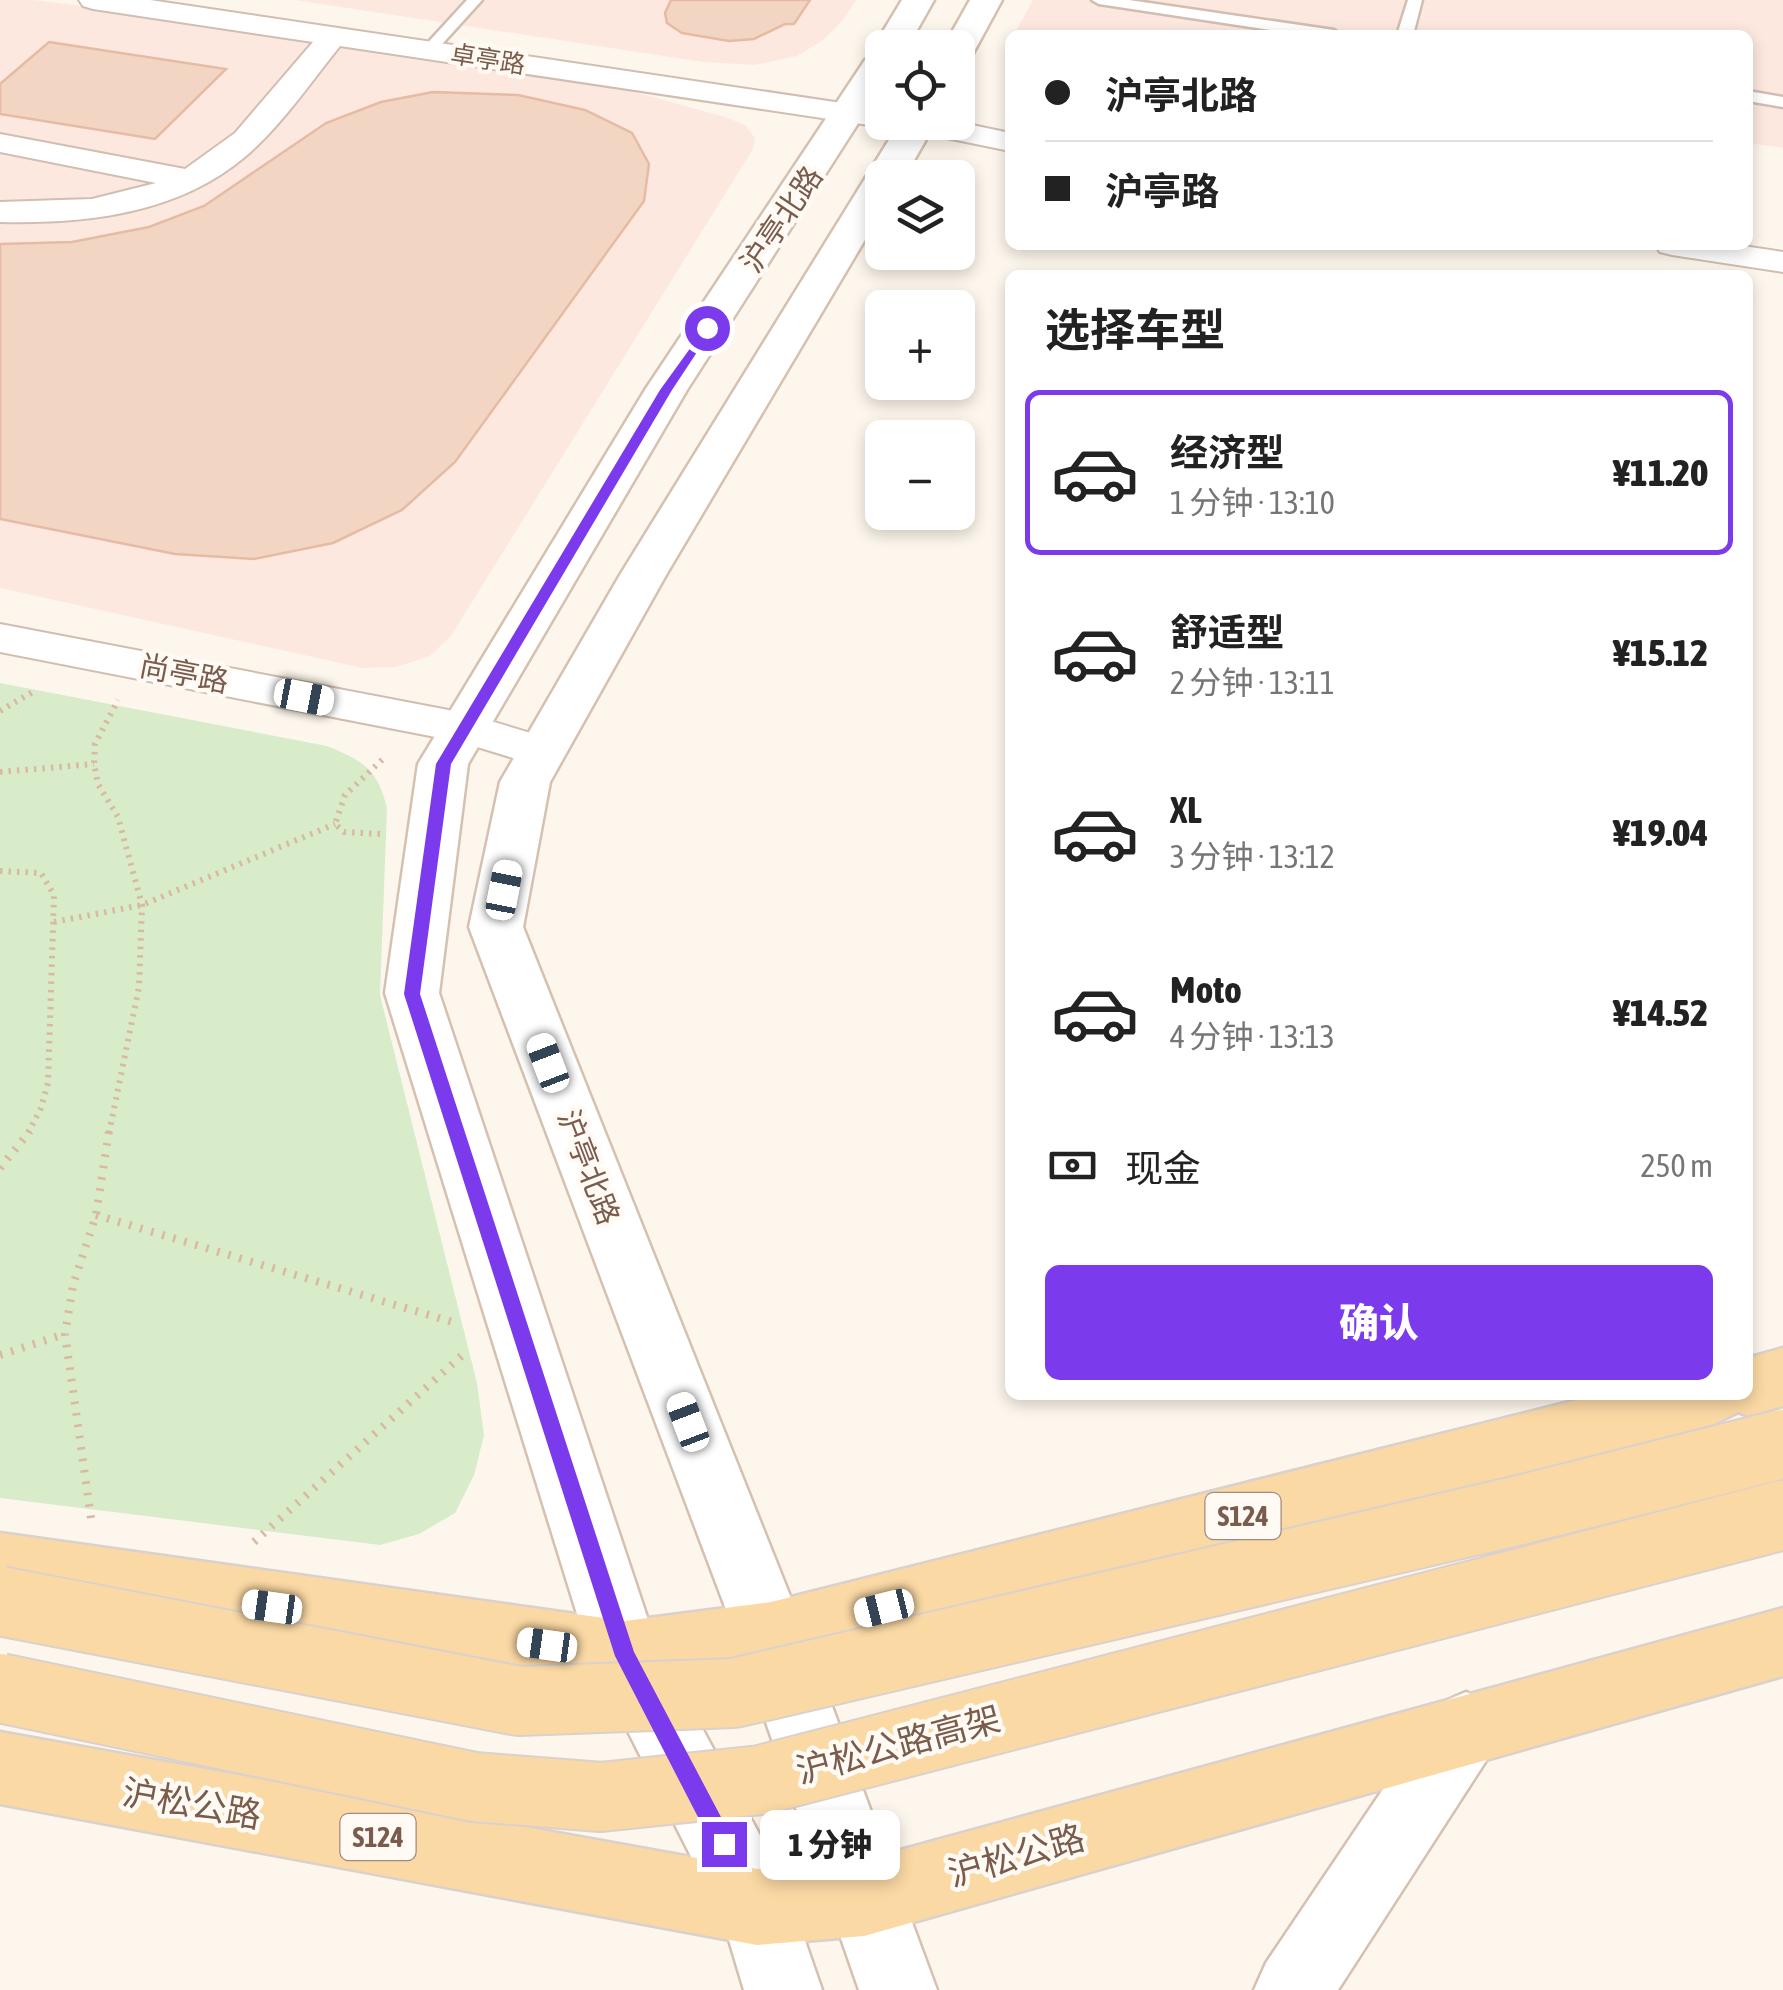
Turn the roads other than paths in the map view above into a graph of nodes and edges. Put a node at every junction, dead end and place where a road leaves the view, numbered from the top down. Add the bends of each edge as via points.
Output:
1 (93, 0) edge
2 (475, 0) edge
3 (918, 0) edge
4 (986, 0) edge
5 (1099, 0) edge
6 (1415, 0) edge
7 (900, 30) edge
8 (970, 30) edge
9 (1300, 30) edge
10 (1406, 30) edge
11 (334, 36) junction
12 (429, 50) junction
13 (1753, 97) edge
14 (1783, 102) edge
15 (865, 115) edge
16 (865, 118) edge
17 (975, 135) edge
18 (1005, 141) edge
19 (0, 143) edge
20 (187, 179) junction
21 (865, 211) edge
22 (0, 212) edge
23 (1705, 250) edge
24 (1783, 262) edge
25 (0, 638) edge
26 (442, 724) junction
27 (542, 752) junction
28 (1783, 1378) edge
29 (1753, 1385) edge
30 (1694, 1400) edge
31 (1783, 1444) edge
32 (1783, 1515) edge
33 (0, 1566) edge
34 (0, 1602) edge
35 (771, 1636) junction
36 (1783, 1642) edge
37 (625, 1656) junction
38 (0, 1688) edge
39 (1466, 1728) junction
40 (0, 1768) edge
41 (864, 1898) junction
42 (757, 1907) junction
43 (783, 1990) edge
44 (898, 1990) edge
45 (1293, 1990) edge

1 - 11 street, 卓亭路
2 - 12 lane
3 - 7 street
4 - 8 street
5 - 9 lane
6 - 10 lane
11 - 12 street, 卓亭路
11 - 20 street via 232,152
12 - 15 street, 卓亭路
13 - 14 lane
16 - 26 street, 沪亭北路 via 666,390
17 - 18 street
19 - 20 street
20 - 22 street via 132,203 59,214
21 - 27 street, 沪亭北路
23 - 24 street
25 - 26 street, 尚亭路
26 - 27 street, 尚亭路
26 - 37 street, 沪亭北路 via 444,764 412,994 506,1338
27 - 35 street, 沪亭北路 via 526,782 496,927
28 - 29 main road
30 - 35 main road, S124
31 - 34 main road, bridge via 734,1693 519,1701
32 - 38 main road, 沪松公路高架, bridge via 761,1780 601,1797 474,1787
33 - 37 main road, S124
35 - 37 main road, S124
35 - 41 street, 沪亭北路
36 - 39 main road, 沪松公路 / S124
37 - 42 street, 沪亭北路
39 - 41 main road, 沪松公路 / S124
39 - 45 street
40 - 42 main road, 沪松公路 / S124
41 - 42 main road, 沪松公路 / S124
41 - 44 street, 沪亭北路
42 - 43 street, 沪亭北路

